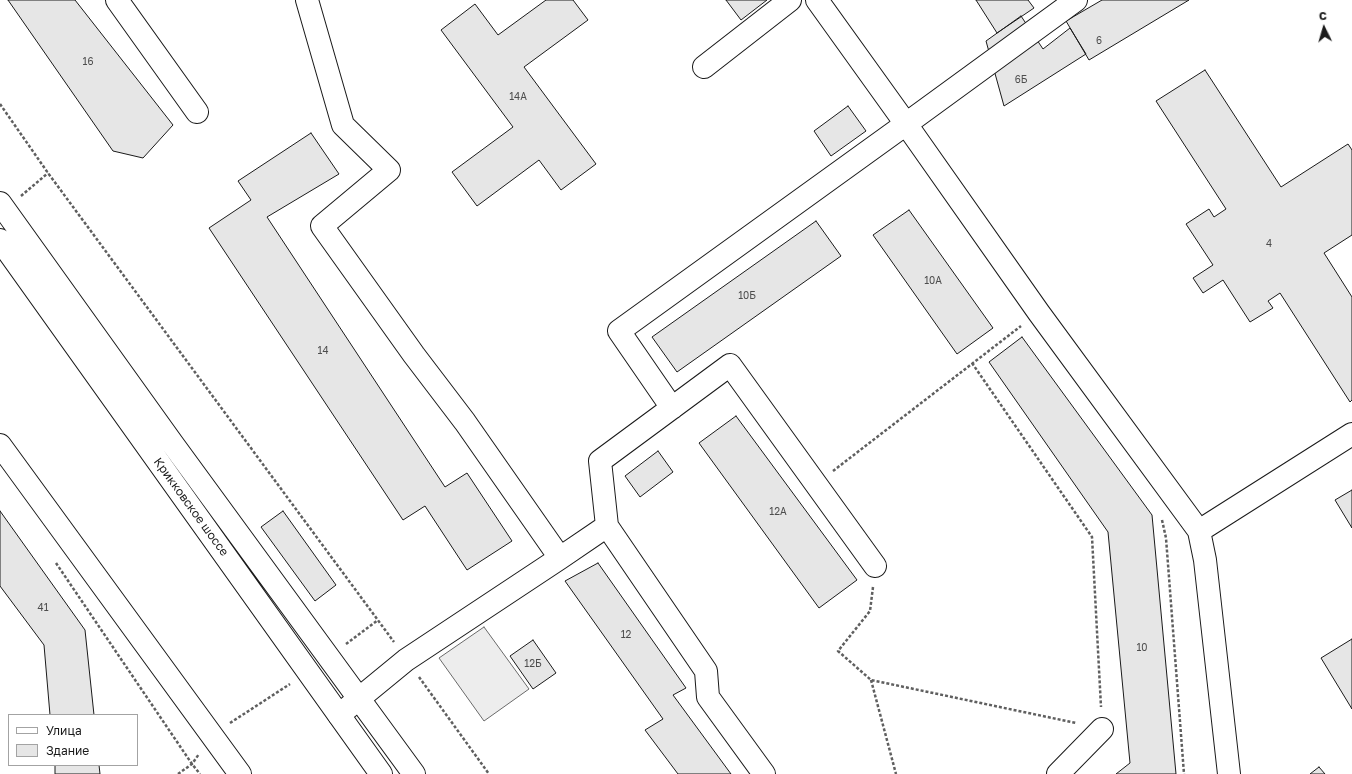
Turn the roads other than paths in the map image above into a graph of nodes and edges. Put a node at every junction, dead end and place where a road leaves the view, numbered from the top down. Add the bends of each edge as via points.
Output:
1 (117, 0) edge
2 (307, 0) edge
3 (790, 0) edge
4 (817, 0) edge
5 (1062, 4) edge
6 (704, 67) dead end
7 (197, 112) dead end
8 (906, 124) junction
9 (2, 207) edge
10 (0, 240) edge
11 (672, 408) junction
12 (1352, 434) edge
13 (0, 445) edge
14 (607, 526) junction
15 (1199, 530) junction
16 (560, 558) junction
17 (875, 566) road end
18 (359, 699) junction
19 (339, 715) junction
20 (1102, 729) road end
21 (240, 774) edge
22 (382, 774) edge
23 (414, 774) edge
24 (764, 774) edge
25 (1058, 774) edge
26 (1229, 774) edge

1 - 7 main road
2 - 16 main road via 343,125 389,170 322,226 465,422
3 - 6 main road
4 - 8 main road
5 - 8 main road
8 - 11 main road via 619,331
8 - 15 main road via 1039,313
9 - 18 main road
10 - 19 main road, Крикковское шоссе
11 - 14 main road via 600,461
11 - 17 main road via 730,365
12 - 15 main road
13 - 21 main road
14 - 16 main road
14 - 24 main road via 706,671 708,697
15 - 26 main road via 1205,560
16 - 18 main road via 406,660
18 - 19 main road
18 - 23 main road
19 - 22 main road, Крикковское шоссе
20 - 25 main road

